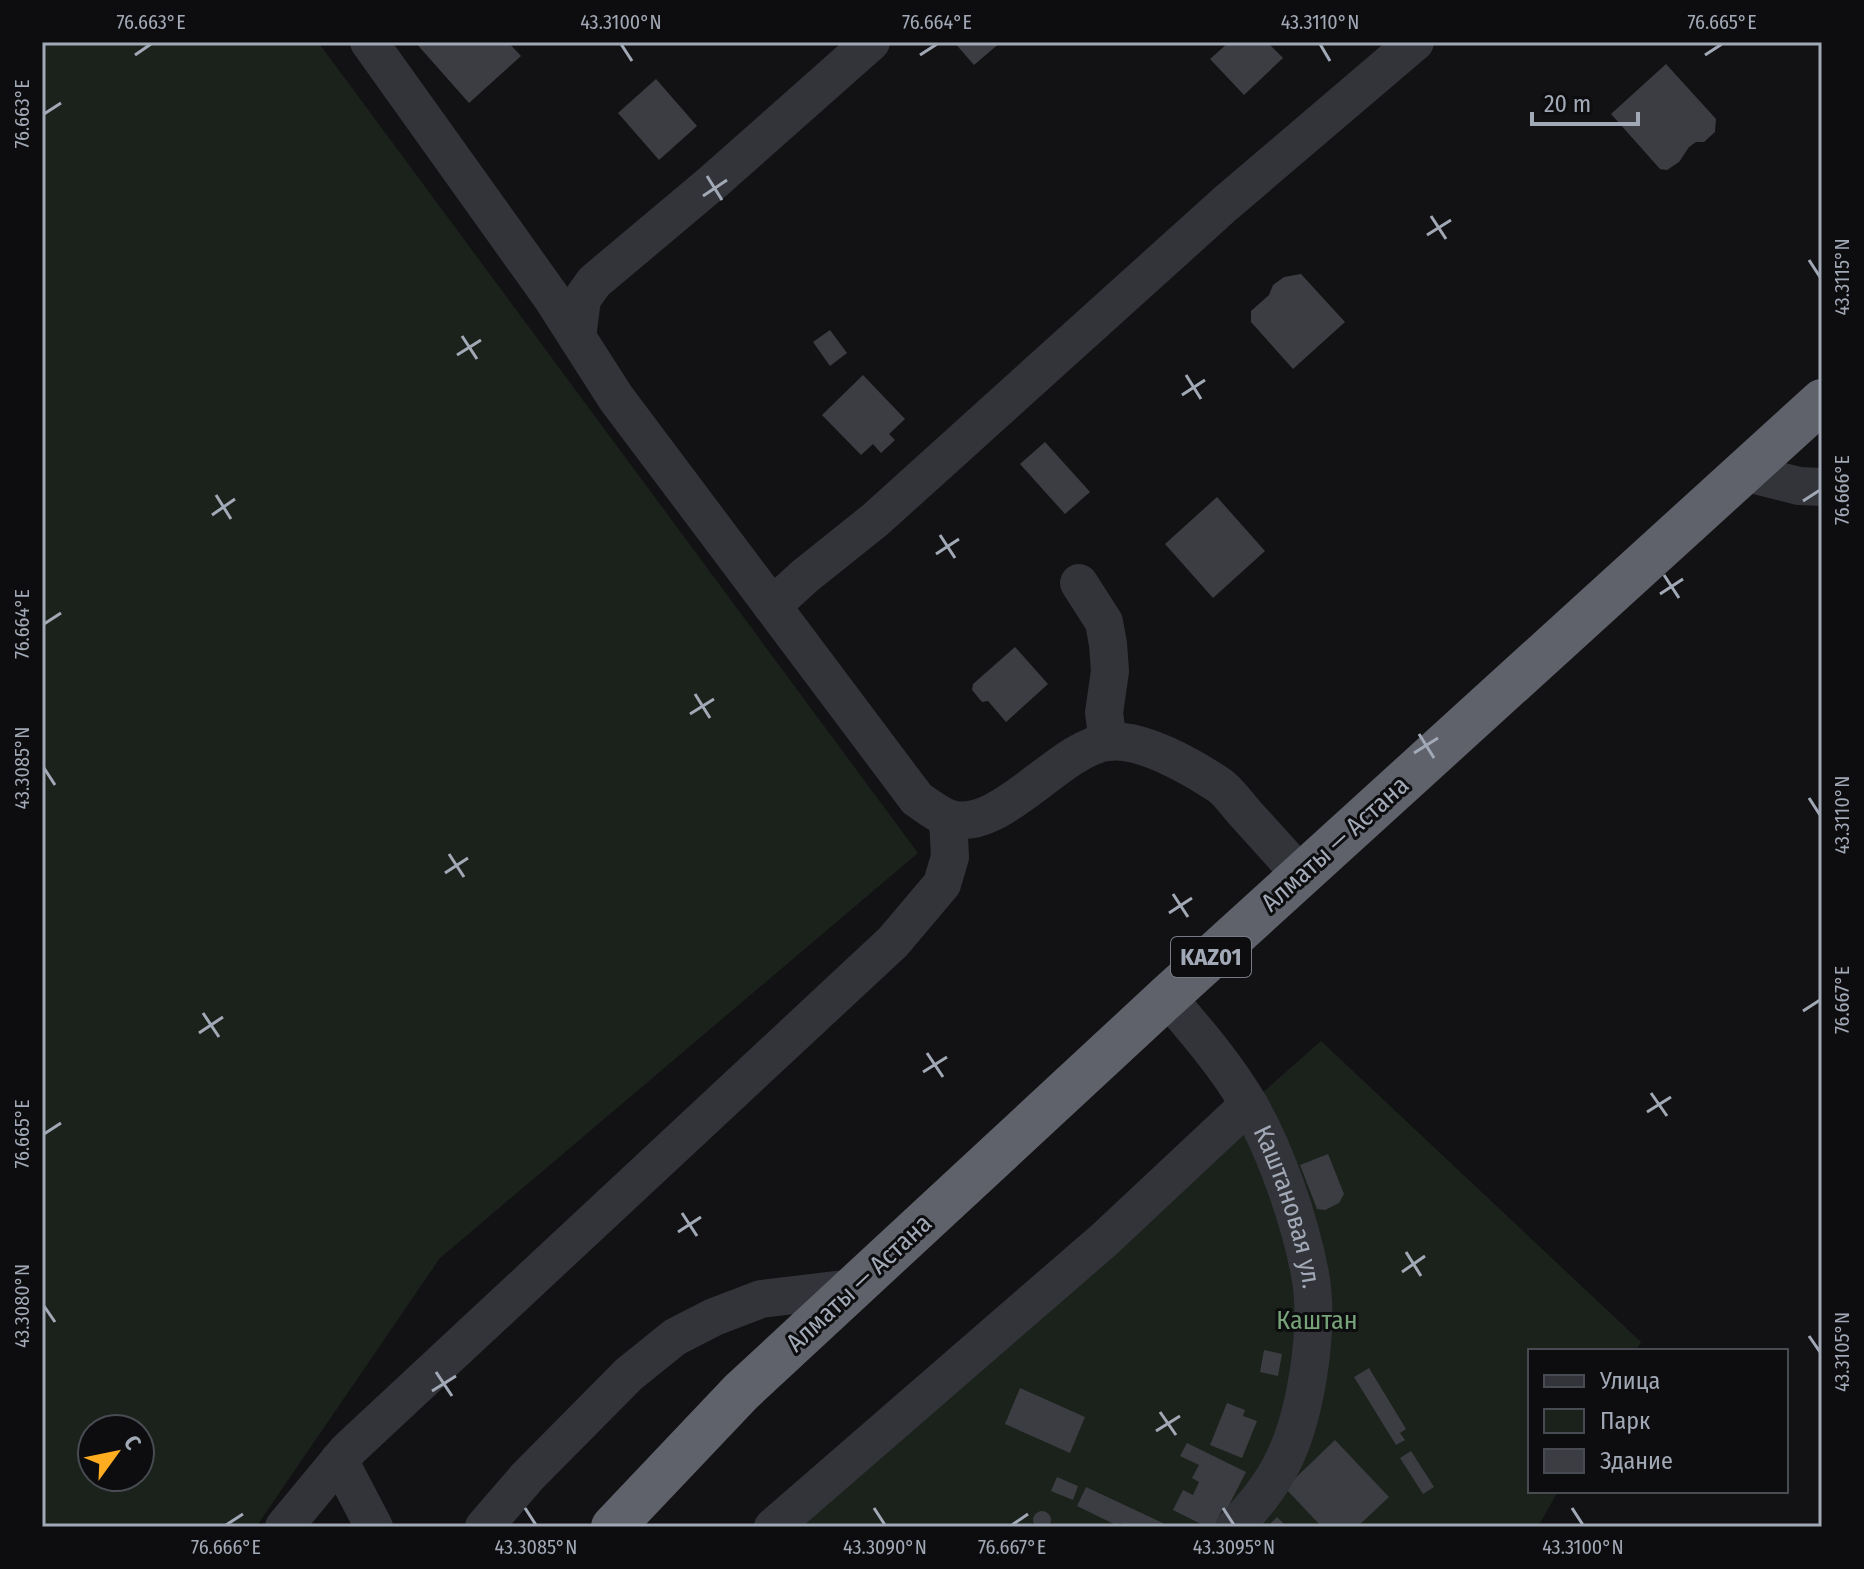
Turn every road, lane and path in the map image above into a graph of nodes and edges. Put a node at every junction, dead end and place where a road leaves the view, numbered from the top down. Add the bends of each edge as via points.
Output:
1 (369, 42) edge
2 (871, 42) edge
3 (1415, 42) edge
4 (577, 337) junction
5 (1822, 401) edge
6 (1743, 472) junction
7 (1822, 487) edge
8 (1079, 583) dead end
9 (772, 606) junction
10 (1108, 742) junction
11 (948, 819) junction
12 (1301, 875) junction
13 (1167, 997) junction
14 (1249, 1104) junction
15 (853, 1288) junction
16 (339, 1460) junction
17 (284, 1527) edge
18 (374, 1527) edge
19 (484, 1527) edge
20 (613, 1527) edge
21 (773, 1527) edge
22 (1235, 1527) edge

1 - 4 street
2 - 4 street via 594,282 582,299
3 - 9 street
4 - 9 street via 616,398
5 - 6 highway, Алматы — Астана / KАZ01
6 - 7 street
6 - 12 highway, Алматы — Астана / KАZ01
8 - 10 street via 1104,622 1110,671 1104,713
9 - 11 street via 917,799
10 - 11 street via 1076,754 998,809 974,820
10 - 12 street via 1130,742 1222,787
11 - 16 street via 950,857 942,884 893,942
12 - 13 highway, Алматы — Астана / KАZ01
13 - 14 street, Каштановая ул. via 1223,1063
13 - 15 highway, Алматы — Астана / KАZ01
14 - 21 street via 1105,1239
14 - 22 street, Каштановая ул. via 1293,1211 1310,1275 1313,1338 1301,1408 1280,1467
15 - 19 street via 761,1299 675,1337 629,1374
15 - 20 highway, Алматы — Астана / KАZ01 via 741,1392
16 - 17 street
16 - 18 street

